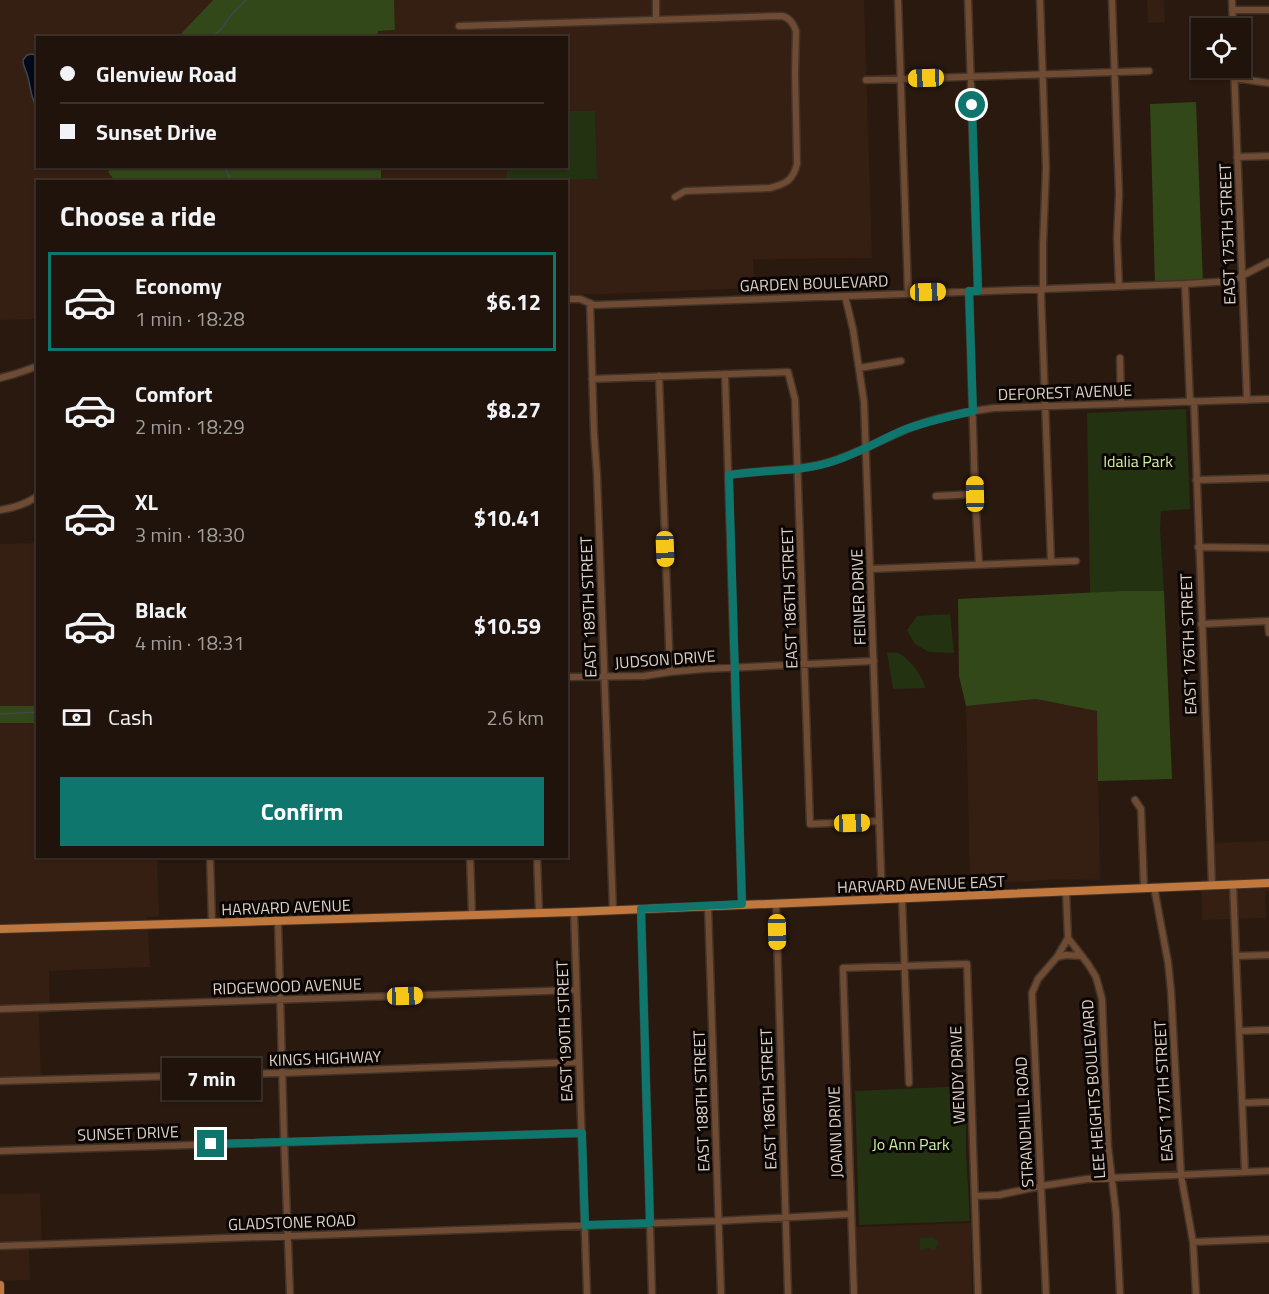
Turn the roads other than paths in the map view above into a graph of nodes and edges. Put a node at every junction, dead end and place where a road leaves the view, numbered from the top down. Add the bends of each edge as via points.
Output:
1 (656, 0) edge
2 (898, 0) edge
3 (969, 0) edge
4 (1040, 0) edge
5 (1112, 0) edge
6 (1232, 0) edge
7 (1232, 10) junction
8 (1269, 10) edge
9 (1232, 18) edge
10 (656, 19) junction
11 (459, 26) dead end
12 (1149, 71) dead end
13 (1115, 72) junction
14 (1043, 74) junction
15 (971, 76) junction
16 (1234, 78) joint
17 (901, 79) junction
18 (866, 80) dead end
19 (1269, 83) edge
20 (1269, 156) edge
21 (1237, 157) junction
22 (675, 197) dead end
23 (1269, 262) edge
24 (1242, 276) junction
25 (1185, 284) junction
26 (1119, 286) junction
27 (1042, 289) junction
28 (969, 291) junction
29 (978, 291) junction
30 (908, 293) junction
31 (845, 296) junction
32 (568, 299) edge
33 (590, 303) junction
34 (1120, 358) dead end
35 (901, 361) dead end
36 (36, 367) edge
37 (860, 368) junction
38 (725, 374) junction
39 (659, 376) junction
40 (0, 378) edge
41 (592, 379) junction
42 (1269, 399) edge
43 (1247, 400) junction
44 (1192, 401) junction
45 (1121, 403) junction
46 (1044, 407) junction
47 (973, 411) junction
48 (866, 449) junction
49 (798, 470) junction
50 (729, 475) junction
51 (1269, 478) edge
52 (1196, 480) junction
53 (975, 494) junction
54 (936, 496) dead end
55 (36, 497) edge
56 (0, 510) edge
57 (1198, 547) junction
58 (1269, 548) edge
59 (1051, 561) junction
60 (1076, 561) dead end
61 (979, 564) junction
62 (870, 570) junction
63 (1269, 621) edge
64 (1201, 624) junction
65 (1269, 633) edge
66 (873, 661) junction
67 (804, 664) junction
68 (735, 668) junction
69 (670, 672) junction
70 (568, 676) edge
71 (604, 677) junction
72 (1135, 800) dead end
73 (879, 821) junction
74 (210, 858) edge
75 (470, 858) edge
76 (537, 858) edge
77 (1269, 883) edge
78 (1233, 884) junction
79 (1212, 885) junction
80 (1154, 887) junction
81 (1144, 888) junction
82 (1066, 891) junction
83 (902, 898) junction
84 (882, 899) junction
85 (776, 903) junction
86 (742, 904) junction
87 (708, 906) junction
88 (641, 909) junction
89 (613, 910) junction
90 (574, 912) junction
91 (539, 913) junction
92 (472, 915) junction
93 (278, 921) junction
94 (212, 923) junction
95 (0, 930) edge
96 (1068, 938) junction
97 (1269, 955) edge
98 (1082, 956) junction
99 (1236, 956) junction
100 (1057, 957) junction
101 (904, 966) junction
102 (576, 990) junction
103 (280, 1000) junction
104 (0, 1009) edge
105 (1269, 1030) edge
106 (1239, 1031) junction
107 (579, 1062) junction
108 (282, 1073) junction
109 (0, 1081) edge
110 (909, 1083) dead end
111 (1269, 1102) edge
112 (1242, 1103) junction
113 (582, 1133) junction
114 (284, 1141) junction
115 (0, 1151) edge
116 (1269, 1171) edge
117 (1245, 1172) junction
118 (1181, 1175) junction
119 (1113, 1178) junction
120 (1041, 1186) junction
121 (975, 1196) junction
122 (851, 1214) junction
123 (785, 1217) junction
124 (718, 1221) junction
125 (650, 1223) junction
126 (585, 1225) junction
127 (288, 1236) junction
128 (1269, 1239) edge
129 (1193, 1242) junction
130 (0, 1246) edge
131 (0, 1285) edge
132 (0, 1294) edge
133 (290, 1294) edge
134 (587, 1294) edge
135 (652, 1294) edge
136 (721, 1294) edge
137 (788, 1294) edge
138 (854, 1294) edge
139 (978, 1294) edge
140 (1046, 1294) edge
141 (1120, 1294) edge
142 (1196, 1294) edge

1 - 10 street
2 - 17 street
3 - 15 street
4 - 14 street
5 - 13 street
6 - 7 street
7 - 8 street
7 - 9 street
10 - 11 street
10 - 22 street via 782,16 794,24 796,31 795,174 770,188 685,191
12 - 13 street
13 - 14 street
13 - 26 street
14 - 15 street
14 - 27 street via 1046,168
15 - 17 street
15 - 29 street
16 - 19 street
16 - 21 street, EAST 175TH STREET
17 - 18 street
17 - 30 street
20 - 21 street
21 - 24 street, EAST 175TH STREET
23 - 24 street, GARDEN BOULEVARD
24 - 25 street, GARDEN BOULEVARD via 1232,281
24 - 43 street, EAST 175TH STREET
25 - 26 street, GARDEN BOULEVARD
25 - 44 street, EAST 176TH STREET
26 - 27 street, GARDEN BOULEVARD
27 - 29 street, GARDEN BOULEVARD
27 - 46 street
28 - 29 street, GARDEN BOULEVARD
28 - 30 street, GARDEN BOULEVARD
28 - 47 street
30 - 31 street, GARDEN BOULEVARD
31 - 33 street, GARDEN BOULEVARD
31 - 37 street, FEINER DRIVE
32 - 33 street, GARDEN BOULEVARD
33 - 41 street, EAST 189TH STREET
34 - 45 street
35 - 37 street
36 - 40 street
37 - 48 street, FEINER DRIVE
38 - 39 street
38 - 49 street, EAST 186TH STREET via 788,372 795,399
38 - 50 street
39 - 41 street
39 - 69 street
41 - 71 street, EAST 189TH STREET
42 - 43 street, DEFOREST AVENUE
43 - 44 street, DEFOREST AVENUE
44 - 45 street, DEFOREST AVENUE
44 - 52 street, EAST 176TH STREET
45 - 46 street, DEFOREST AVENUE
46 - 47 street, DEFOREST AVENUE
46 - 59 street
47 - 48 street, DEFOREST AVENUE via 922,423
47 - 53 street
48 - 49 street, DEFOREST AVENUE
48 - 62 street, FEINER DRIVE
49 - 50 street, DEFOREST AVENUE
49 - 67 street, EAST 186TH STREET
50 - 68 street
51 - 52 street
52 - 57 street, EAST 176TH STREET
53 - 54 street
53 - 61 street
55 - 56 street
57 - 58 street
57 - 64 street, EAST 176TH STREET
59 - 60 street
59 - 61 street
61 - 62 street
62 - 66 street, FEINER DRIVE
63 - 64 street
63 - 65 street
64 - 79 street, EAST 176TH STREET
66 - 67 street, JUDSON DRIVE
66 - 73 street, FEINER DRIVE
67 - 68 street, JUDSON DRIVE
67 - 73 street, EAST 186TH STREET via 810,824
68 - 69 street, JUDSON DRIVE
68 - 86 street
69 - 71 street, JUDSON DRIVE
70 - 71 street, JUDSON DRIVE
71 - 89 street, EAST 189TH STREET
72 - 81 street via 1141,809
73 - 84 street, FEINER DRIVE
74 - 94 street
75 - 92 street
76 - 91 street
77 - 78 main road, HARVARD AVENUE EAST
78 - 79 main road, HARVARD AVENUE EAST
78 - 99 street
79 - 80 main road, HARVARD AVENUE EAST
80 - 81 main road, HARVARD AVENUE EAST
80 - 118 street, EAST 177TH STREET via 1171,991
81 - 82 main road, HARVARD AVENUE EAST
82 - 83 main road, HARVARD AVENUE EAST
82 - 96 street
83 - 84 main road, HARVARD AVENUE EAST
83 - 101 street
84 - 85 main road, HARVARD AVENUE EAST
85 - 86 main road, HARVARD AVENUE EAST
85 - 123 street, EAST 186TH STREET
86 - 87 main road, HARVARD AVENUE EAST
87 - 88 main road, HARVARD AVENUE EAST
87 - 124 street, EAST 188TH STREET
88 - 89 main road, HARVARD AVENUE EAST
88 - 125 street
89 - 90 main road, HARVARD AVENUE EAST
90 - 91 main road, HARVARD AVENUE
90 - 102 street, EAST 190TH STREET
91 - 92 main road, HARVARD AVENUE
92 - 93 main road, HARVARD AVENUE
93 - 94 main road, HARVARD AVENUE
93 - 103 street
94 - 95 main road, HARVARD AVENUE
96 - 98 street, LEE HEIGHTS BOULEVARD
96 - 100 street, STRANDHILL ROAD
97 - 99 street
98 - 100 street
98 - 119 street, LEE HEIGHTS BOULEVARD via 1096,977 1102,999 1108,1146
99 - 106 street
100 - 120 street, STRANDHILL ROAD via 1038,979 1032,993
101 - 110 street
101 - 121 street, WENDY DRIVE via 967,964
101 - 122 street, JOANN DRIVE via 843,968
102 - 103 street, RIDGEWOOD AVENUE
102 - 107 street, EAST 190TH STREET
103 - 104 street, RIDGEWOOD AVENUE
103 - 108 street
105 - 106 street
106 - 112 street
107 - 108 street, KINGS HIGHWAY
107 - 113 street, EAST 190TH STREET
108 - 109 street, KINGS HIGHWAY
108 - 114 street
111 - 112 street
112 - 117 street
113 - 114 street, SUNSET DRIVE
113 - 126 street, EAST 190TH STREET
114 - 115 street, SUNSET DRIVE
114 - 127 street
116 - 117 street
117 - 118 street
118 - 119 street
118 - 129 street, EAST 177TH STREET
119 - 120 street
119 - 141 street, LEE HEIGHTS BOULEVARD
120 - 121 street
120 - 140 street, STRANDHILL ROAD
121 - 139 street, WENDY DRIVE
122 - 123 street, GLADSTONE ROAD
122 - 138 street, JOANN DRIVE
123 - 124 street, GLADSTONE ROAD
123 - 137 street, EAST 186TH STREET
124 - 125 street, GLADSTONE ROAD
124 - 136 street, EAST 188TH STREET
125 - 126 street, GLADSTONE ROAD
125 - 135 street
126 - 127 street, GLADSTONE ROAD
126 - 134 street, EAST 190TH STREET
127 - 130 street, GLADSTONE ROAD
127 - 133 street
128 - 129 street
129 - 142 street, EAST 177TH STREET
131 - 132 main road

